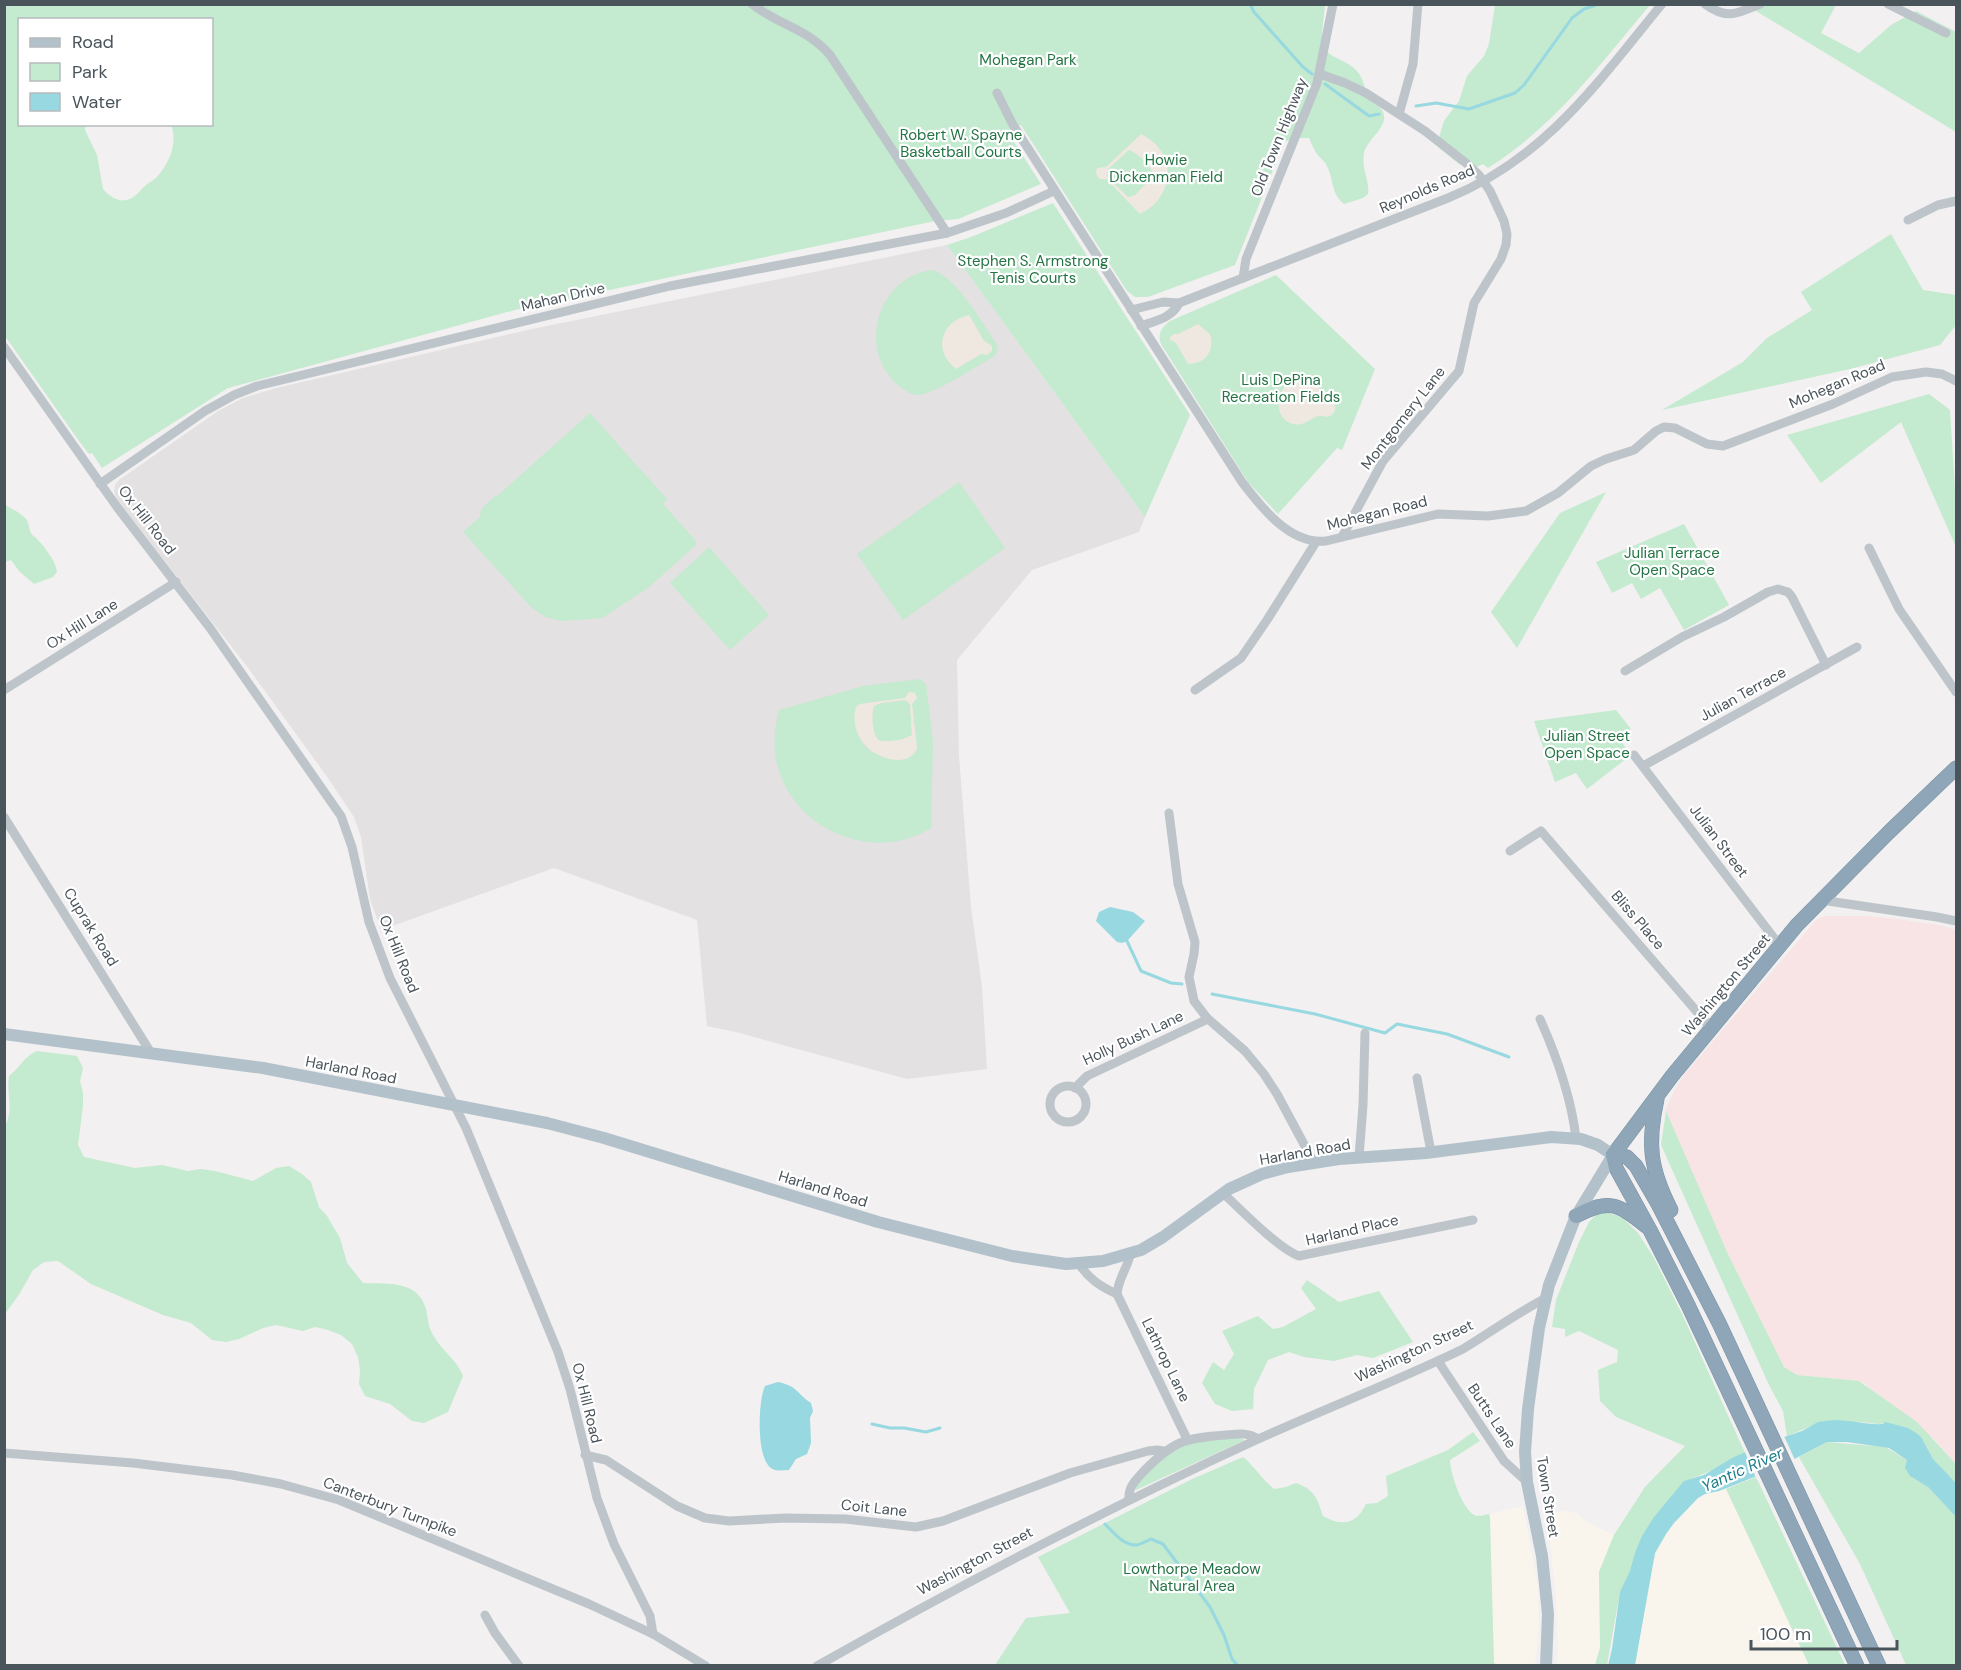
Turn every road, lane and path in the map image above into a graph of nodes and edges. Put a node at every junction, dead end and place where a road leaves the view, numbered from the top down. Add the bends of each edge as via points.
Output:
1 (752, 4) edge
2 (1333, 4) edge
3 (1418, 4) edge
4 (1662, 4) edge
5 (1705, 4) edge
6 (1760, 4) edge
7 (1888, 4) edge
8 (1946, 33) dead end
9 (1320, 74) junction
10 (997, 93) dead end
11 (1399, 114) junction
12 (1484, 182) junction
13 (1054, 191) junction
14 (1956, 201) edge
15 (1908, 220) dead end
16 (947, 233) junction
17 (1243, 278) junction
18 (1179, 303) junction
19 (1131, 310) junction
20 (1141, 326) junction
21 (4, 347) edge
22 (1956, 381) edge
23 (100, 484) junction
24 (1342, 537) junction
25 (1316, 542) junction
26 (1869, 548) dead end
27 (176, 582) junction
28 (1857, 648) dead end
29 (1826, 665) junction
30 (1625, 671) dead end
31 (4, 690) edge
32 (1195, 690) dead end
33 (1956, 692) edge
34 (1634, 754) dead end
35 (1643, 766) junction
36 (1956, 768) edge
37 (1169, 813) dead end
38 (4, 817) edge
39 (1510, 850) dead end
40 (1821, 900) junction
41 (1956, 921) edge
42 (1780, 946) junction
43 (1208, 1019) junction
44 (1540, 1019) dead end
45 (1711, 1028) junction
46 (1365, 1033) dead end
47 (4, 1034) edge
48 (151, 1053) junction
49 (1417, 1078) dead end
50 (1075, 1088) dead end
51 (1659, 1093) junction
52 (454, 1104) junction
53 (1576, 1138) junction
54 (1431, 1152) junction
55 (1613, 1155) junction
56 (1359, 1157) junction
57 (1314, 1163) junction
58 (1223, 1193) junction
59 (1576, 1216) junction
60 (1473, 1220) dead end
61 (1650, 1230) junction
62 (1130, 1255) junction
63 (1079, 1264) junction
64 (1690, 1265) junction
65 (1117, 1294) junction
66 (1546, 1298) junction
67 (1438, 1361) junction
68 (1187, 1439) junction
69 (1258, 1439) junction
70 (1164, 1451) junction
71 (4, 1453) edge
72 (585, 1455) junction
73 (1527, 1482) junction
74 (1129, 1500) junction
75 (485, 1615) dead end
76 (653, 1634) junction
77 (519, 1665) edge
78 (706, 1665) edge
79 (817, 1665) edge
80 (1545, 1665) edge
81 (1857, 1665) edge
82 (1879, 1665) edge

1 - 16 street via 802,31 830,55
2 - 9 street, Old Town Highway
3 - 11 street via 1413,64
4 - 12 street, Reynolds Road via 1565,120
5 - 6 street via 1731,15
7 - 8 street
9 - 11 street, Montgomery Lane via 1356,87
9 - 17 street, Old Town Highway via 1246,259
10 - 13 street, Mohegan Road via 1012,125
11 - 12 street, Montgomery Lane via 1466,163
12 - 17 street, Reynolds Road
12 - 24 street, Montgomery Lane via 1504,221 1507,239 1501,259 1474,303 1461,365 1383,461
13 - 16 street, Mahan Drive via 994,218
13 - 19 street, Mohegan Road
14 - 15 street
16 - 23 street, Mahan Drive via 670,286 257,386 205,411
17 - 18 street, Reynolds Road
18 - 19 street, Reynolds Road via 1163,302
18 - 20 street, Reynolds Road via 1169,315
19 - 20 street, Mohegan Road
20 - 25 street, Mohegan Road via 1250,493 1289,530
21 - 23 street, Ox Hill Road
22 - 24 street, Mohegan Road via 1926,372 1892,377 1723,446 1707,444 1679,429 1664,427 1634,450 1587,468 1558,493 1526,511 1494,516 1438,514
23 - 27 street, Ox Hill Road
24 - 25 street, Mohegan Road
25 - 32 street via 1241,658
26 - 33 street via 1899,609
27 - 31 street, Ox Hill Lane
27 - 52 street, Ox Hill Road via 341,816 378,946 398,995
28 - 29 street, Julian Terrace
29 - 30 street via 1792,597 1778,589
29 - 35 street, Julian Terrace
34 - 35 street, Julian Street
35 - 42 street, Julian Street
36 - 40 highway, Washington Street
37 - 43 street via 1178,884 1195,942 1190,986 1196,1005
38 - 48 street, Cuprak Road
39 - 45 street, Bliss Place via 1541,831
40 - 41 street
40 - 42 highway, Washington Street
42 - 45 highway, Washington Street
43 - 50 street, Holly Bush Lane via 1087,1076
43 - 57 street via 1245,1051 1269,1081
44 - 53 street via 1560,1068
45 - 51 highway, Washington Street
46 - 56 street
47 - 48 main road, Harland Road
48 - 52 main road, Harland Road via 263,1068
49 - 54 street
51 - 55 highway, Washington Street
51 - 64 highway via 1652,1127 1652,1159 1665,1199 1688,1243
52 - 63 main road, Harland Road via 590,1134 922,1234 1033,1260
52 - 72 street, Ox Hill Road via 558,1352
53 - 54 main road, Harland Road
53 - 55 main road, Harland Road
54 - 56 main road, Harland Road
55 - 59 main road, Washington Street
55 - 61 highway via 1616,1168
55 - 64 highway via 1627,1157 1636,1166
56 - 57 main road, Harland Road
57 - 58 main road, Harland Road via 1262,1174
58 - 60 street, Harland Place via 1299,1256
58 - 62 main road, Harland Road via 1155,1243
59 - 61 highway via 1611,1204
59 - 66 main road, Washington Street
61 - 81 highway
62 - 63 main road, Harland Road
62 - 65 street
63 - 65 street via 1100,1286
64 - 82 highway
65 - 68 street, Lathrop Lane
66 - 67 street, Washington Street
66 - 73 main road, Town Street via 1528,1409
67 - 69 street, Washington Street
67 - 73 street, Butts Lane via 1504,1461
68 - 69 street via 1246,1434
68 - 70 street
69 - 74 street, Washington Street
70 - 72 street, Coit Lane via 1148,1451 1078,1470 920,1527 845,1519 705,1518 677,1506 606,1460
70 - 74 street via 1131,1486
71 - 76 street, Canterbury Turnpike via 232,1474 339,1500
72 - 76 street, Ox Hill Road via 614,1544 650,1616
73 - 80 main road, Town Street via 1542,1556 1548,1614
74 - 79 street, Washington Street
75 - 77 street
76 - 78 street, Canterbury Turnpike

